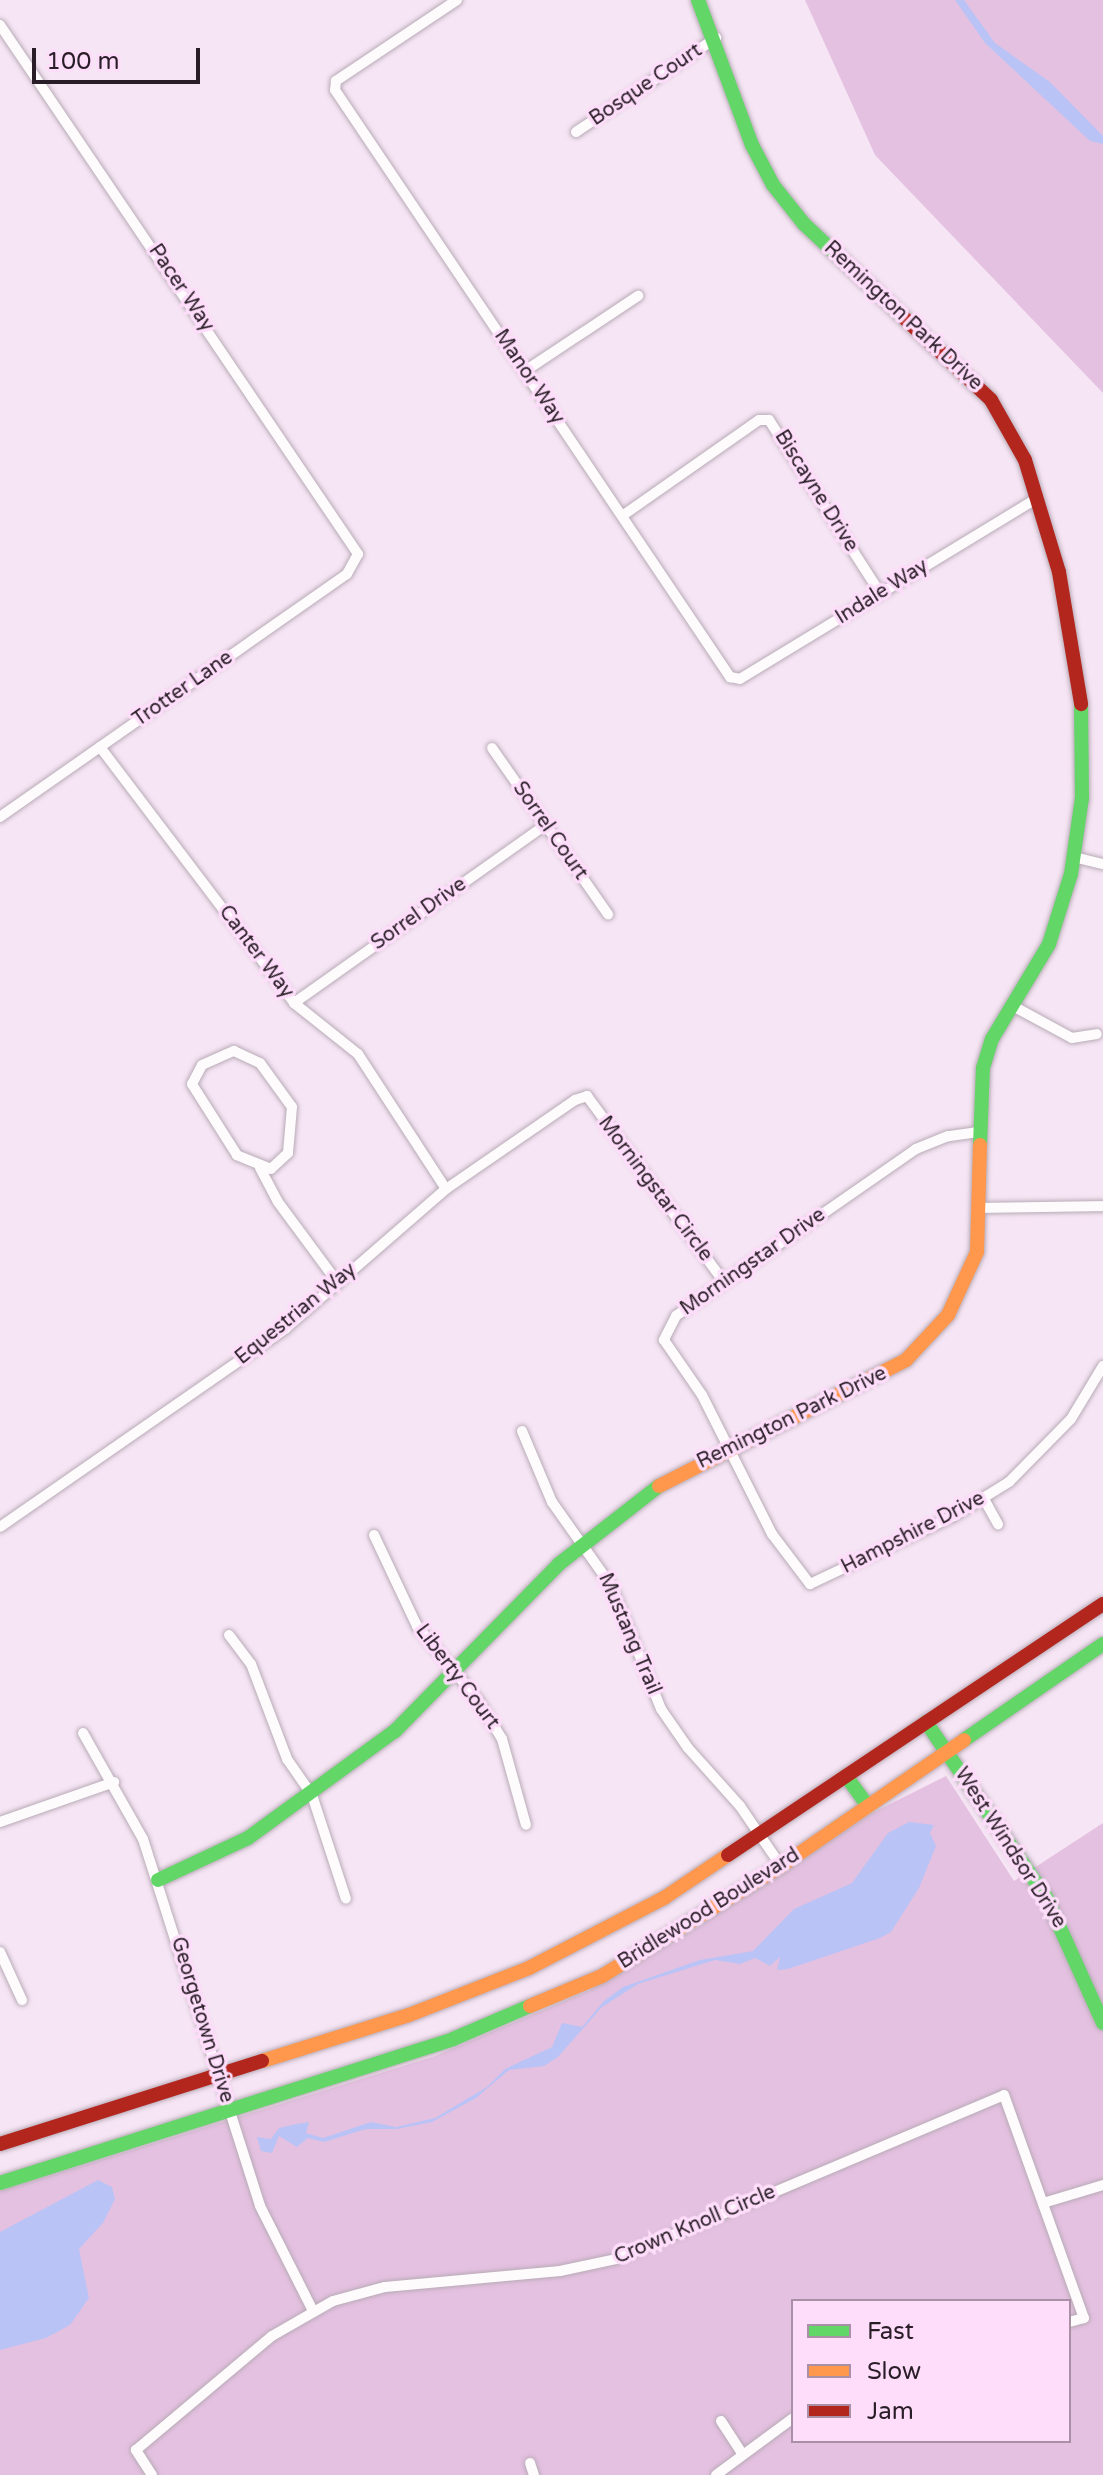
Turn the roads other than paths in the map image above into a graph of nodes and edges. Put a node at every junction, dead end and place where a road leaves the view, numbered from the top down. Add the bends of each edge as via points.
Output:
1 (457, 0) edge
2 (698, 0) edge
3 (0, 25) edge
4 (716, 38) junction
5 (576, 132) dead end
6 (638, 296) dead end
7 (525, 371) junction
8 (1038, 498) junction
9 (622, 516) junction
10 (358, 554) joint
11 (880, 593) junction
12 (727, 673) joint
13 (100, 747) junction
14 (492, 748) dead end
15 (0, 817) edge
16 (544, 826) junction
17 (1074, 857) junction
18 (1103, 864) edge
19 (608, 914) dead end
20 (294, 1003) junction
21 (1011, 1005) junction
22 (1097, 1034) dead end
23 (587, 1096) joint
24 (978, 1132) junction
25 (260, 1168) junction
26 (446, 1189) junction
27 (1103, 1206) edge
28 (981, 1208) junction
29 (724, 1282) junction
30 (338, 1283) junction
31 (1103, 1366) edge
32 (522, 1431) dead end
33 (729, 1448) junction
34 (984, 1499) junction
35 (998, 1524) dead end
36 (0, 1527) edge
37 (374, 1535) dead end
38 (582, 1543) junction
39 (810, 1584) joint
40 (1103, 1604) edge
41 (229, 1635) dead end
42 (1103, 1644) edge
43 (456, 1674) junction
44 (926, 1722) junction
45 (83, 1733) dead end
46 (948, 1753) junction
47 (846, 1776) junction
48 (114, 1782) junction
49 (312, 1795) junction
50 (868, 1806) junction
51 (0, 1822) edge
52 (526, 1825) dead end
53 (760, 1835) junction
54 (781, 1866) junction
55 (158, 1880) junction
56 (346, 1899) dead end
57 (0, 1952) edge
58 (22, 2000) dead end
59 (1103, 2023) edge
60 (219, 2075) junction
61 (230, 2111) junction
62 (0, 2144) edge
63 (0, 2183) edge
64 (1103, 2185) edge
65 (1043, 2203) junction
66 (313, 2311) junction
67 (1071, 2321) edge
68 (791, 2419) edge
69 (721, 2421) dead end
70 (742, 2453) junction
71 (530, 2463) dead end
72 (152, 2475) edge
73 (534, 2475) edge
74 (716, 2475) edge

1 - 7 street, Manor Way via 336,81 335,90
2 - 4 street, Remington Park Drive
3 - 10 street, Pacer Way
4 - 5 street, Bosque Court
4 - 8 street, Remington Park Drive via 752,145 773,185 804,224 991,400 1025,460
6 - 7 street
7 - 9 street, Manor Way
8 - 11 street, Indale Way
8 - 17 street, Remington Park Drive via 1059,572 1085,727
9 - 11 street, Biscayne Drive via 759,420 769,420
9 - 12 street, Manor Way
10 - 13 street, Trotter Lane via 347,574
11 - 12 street, Indale Way via 740,679
13 - 15 street, Trotter Lane
13 - 20 street, Canter Way
14 - 16 street, Sorrel Court
16 - 19 street, Sorrel Court
16 - 20 street, Sorrel Drive
17 - 18 street
17 - 21 street, Remington Park Drive via 1049,944
20 - 26 street, Canter Way via 358,1054
21 - 22 street via 1072,1038
21 - 24 street, Remington Park Drive via 983,1068
23 - 26 street, Equestrian Way
23 - 29 street, Morningstar Circle
24 - 28 street, Remington Park Drive
24 - 29 street, Morningstar Drive via 924,1144
25 - 25 street via 271,1169 288,1153 292,1107 260,1063 234,1051 202,1065 192,1084 237,1155
25 - 30 street via 278,1202
26 - 30 street, Equestrian Way
27 - 28 street
28 - 33 street, Remington Park Drive via 968,1279 948,1315 920,1347 867,1383
29 - 33 street, Morningstar Drive via 676,1316 664,1340 702,1395
30 - 36 street, Equestrian Way via 286,1328
31 - 34 street, Hampshire Drive via 1050,1444
32 - 38 street, Mustang Trail via 542,1485
33 - 38 street, Remington Park Drive via 640,1496
33 - 39 street, Morningstar Drive via 772,1534
34 - 35 street
34 - 39 street, Hampshire Drive
37 - 43 street, Liberty Court via 405,1605 431,1647
38 - 43 street, Remington Park Drive
38 - 53 street, Mustang Trail via 612,1587 661,1709
40 - 44 street, Bridlewood Boulevard
41 - 49 street via 251,1664 287,1759
42 - 46 street, Bridlewood Boulevard
43 - 49 street, Remington Park Drive via 395,1731
43 - 52 street, Liberty Court via 502,1739
44 - 46 street, West Windsor Drive
44 - 47 street, Bridlewood Boulevard
45 - 48 street, Georgetown Drive
46 - 50 street, Bridlewood Boulevard
46 - 59 street, West Windsor Drive via 1061,1922
47 - 50 street
47 - 53 street, Bridlewood Boulevard
48 - 51 street
48 - 55 street, Georgetown Drive
49 - 55 street, Remington Park Drive via 248,1838
49 - 56 street
50 - 54 street, Bridlewood Boulevard
53 - 54 street, Mustang Trail
53 - 60 street, Bridlewood Boulevard via 654,1903 529,1968 409,2015
54 - 61 street, Bridlewood Boulevard via 669,1939 565,1993 453,2039
55 - 60 street, Georgetown Drive
57 - 58 street
60 - 61 street, Georgetown Drive
60 - 62 street, Bridlewood Boulevard
61 - 63 street, Bridlewood Boulevard
61 - 66 street, Georgetown Drive via 266,2220
64 - 65 street
65 - 66 street, Crown Knoll Circle via 1004,2095 616,2259 560,2271 369,2290
65 - 67 street, Crown Knoll Circle via 1084,2318
66 - 72 street, Crown Knoll Circle via 272,2336 136,2450
68 - 70 street
69 - 70 street
70 - 74 street
71 - 73 street

